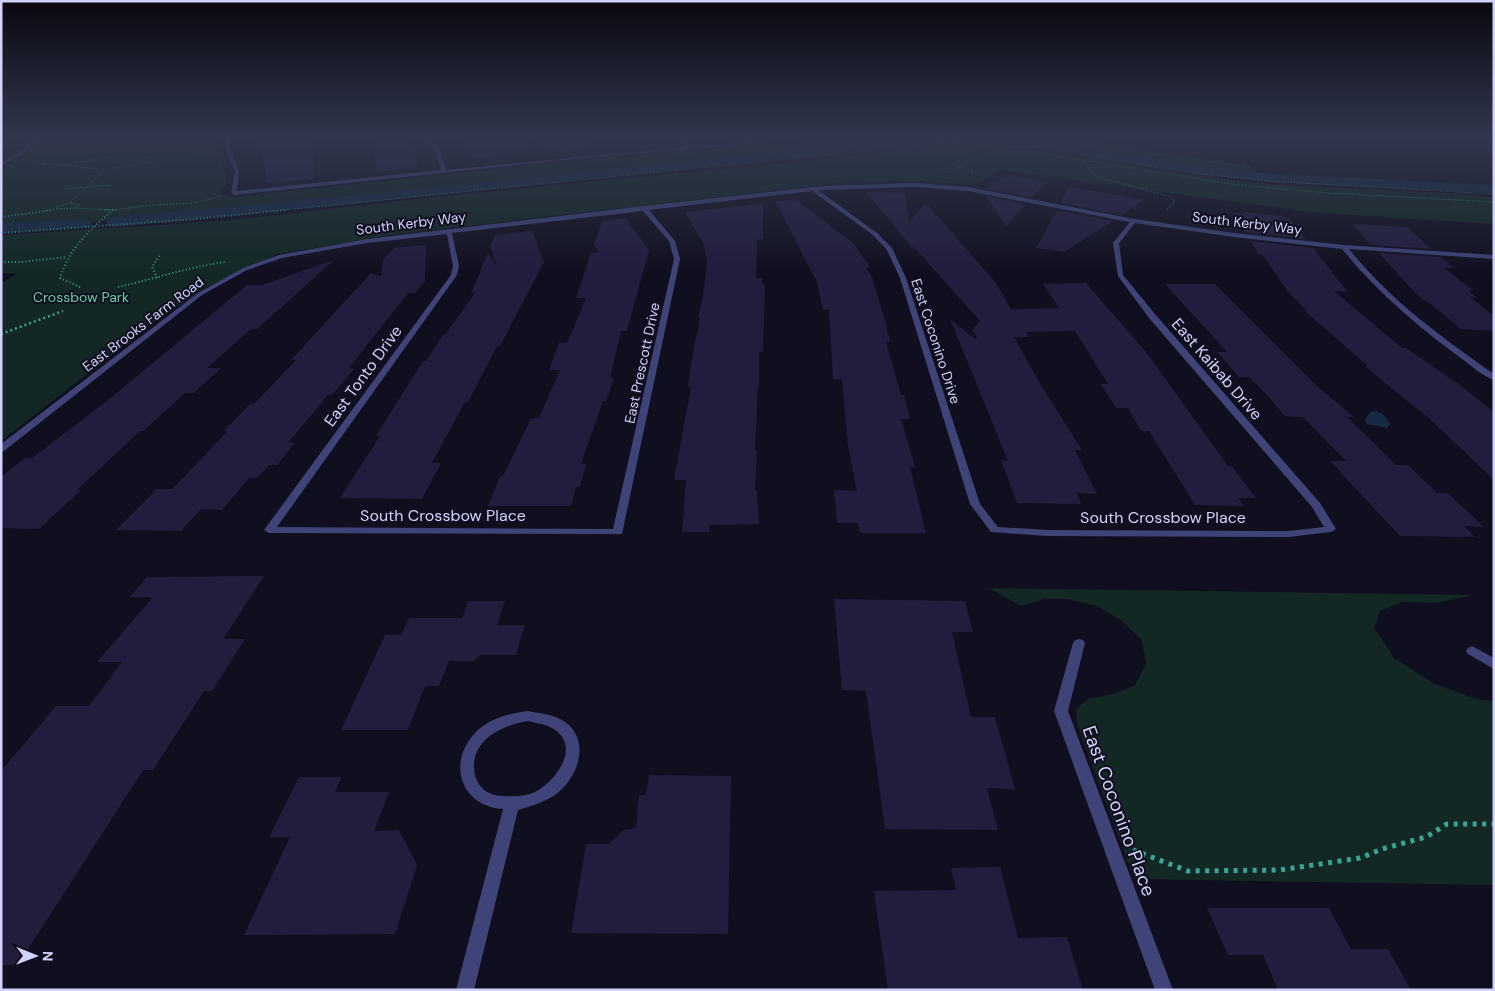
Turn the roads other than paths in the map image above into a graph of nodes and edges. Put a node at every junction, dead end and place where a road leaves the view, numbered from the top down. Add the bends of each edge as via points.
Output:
1 (235, 183) edge
2 (327, 183) edge
3 (813, 189) junction
4 (644, 208) junction
5 (1134, 221) junction
6 (449, 231) junction
7 (1344, 247) junction
8 (315, 249) joint
9 (1494, 257) edge
10 (1494, 378) edge
11 (1, 449) edge
12 (1331, 529) joint
13 (269, 530) joint
14 (995, 530) joint
15 (618, 532) joint
16 (1079, 643) dead end
17 (1472, 651) dead end
18 (1494, 664) edge
19 (512, 804) junction
20 (465, 990) edge
21 (1164, 990) edge

1 - 2 street via 234,193
3 - 4 street, South Kerby Way
3 - 5 street, South Kerby Way via 861,186 968,189
3 - 14 street, East Coconino Drive via 875,234 890,249 903,278 975,504
4 - 6 street, South Kerby Way
4 - 15 street, East Prescott Drive via 672,241 677,259
5 - 7 street, South Kerby Way
5 - 12 street, East Kaibab Drive via 1116,243 1120,275 1316,505
6 - 8 street, South Kerby Way
6 - 13 street, East Tonto Drive via 456,266 454,275
7 - 9 street, South Kerby Way
7 - 10 street via 1393,301
8 - 11 street, East Brooks Farm Road via 253,266 200,294
12 - 14 street, South Crossbow Place via 1288,534
13 - 15 street, South Crossbow Place
16 - 21 street, East Coconino Place via 1061,711
17 - 18 street
19 - 19 street via 541,797 557,786 568,772 574,757 573,743 558,722 544,717 512,718 482,735 472,747 466,762 466,777 473,790 486,800
19 - 20 street

